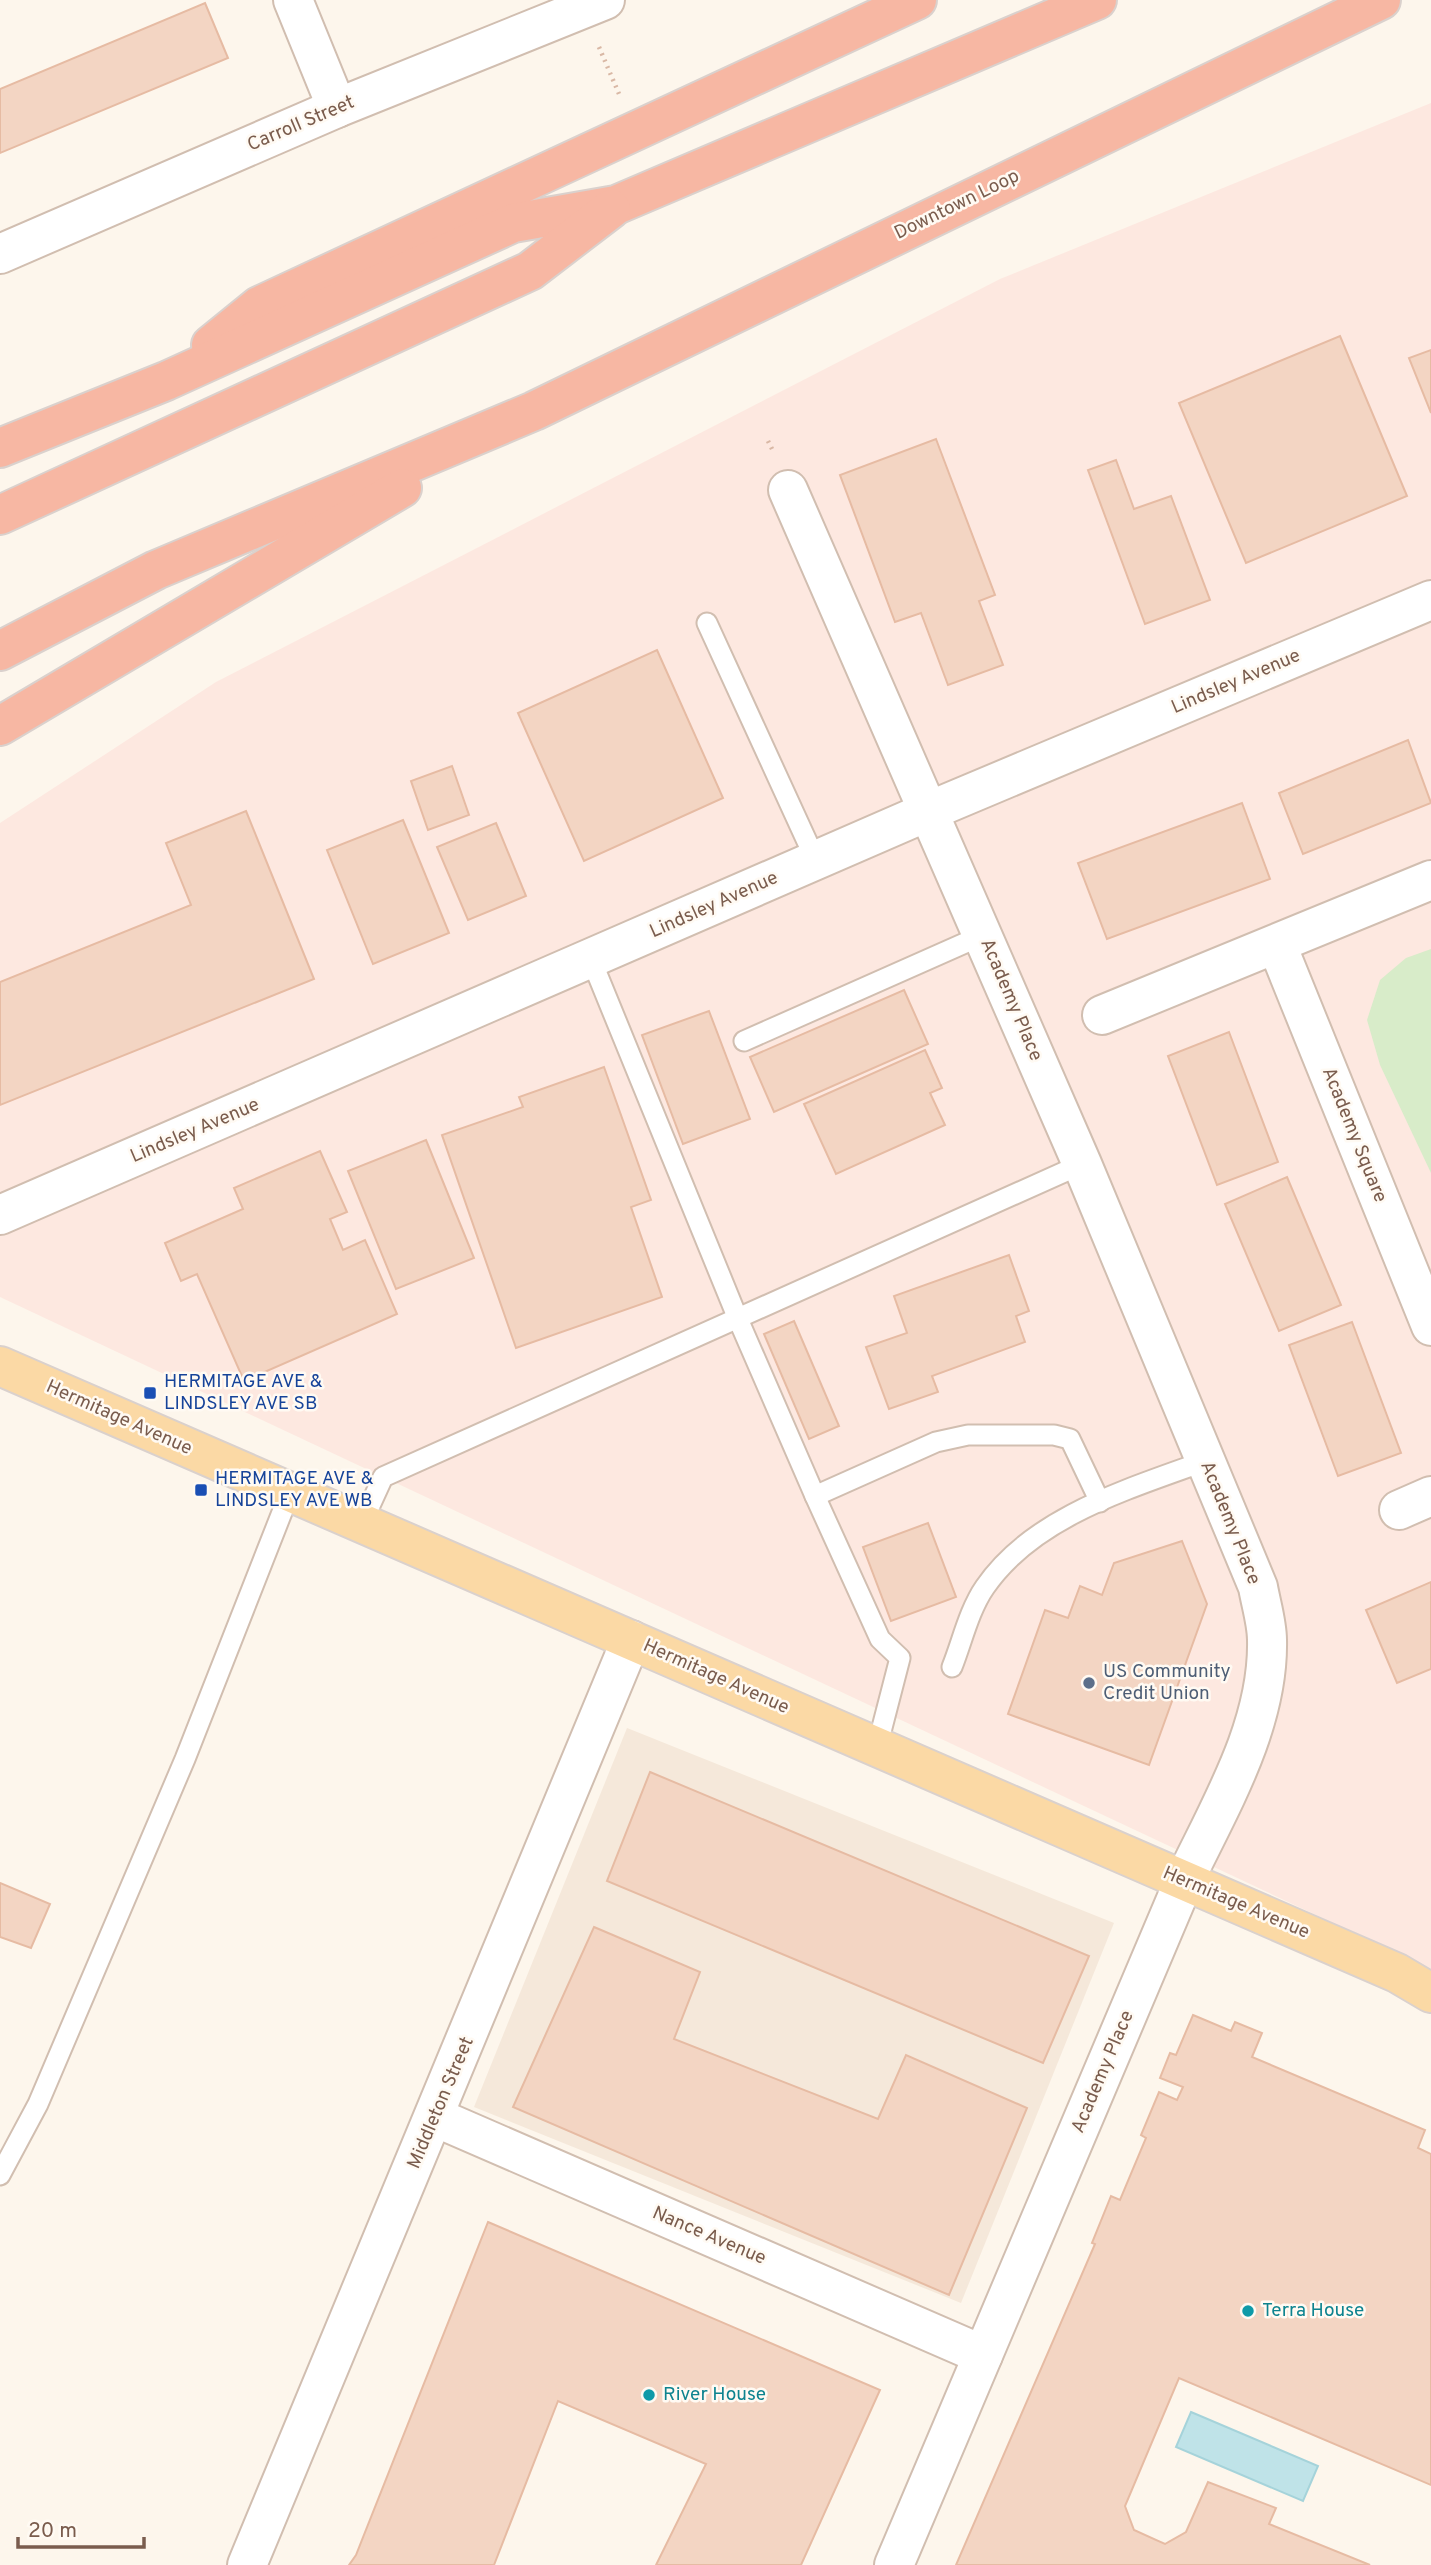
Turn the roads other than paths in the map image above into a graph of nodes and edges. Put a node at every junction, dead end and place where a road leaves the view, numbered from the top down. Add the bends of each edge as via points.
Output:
1 (293, 0) edge
2 (605, 0) edge
3 (917, 0) edge
4 (1097, 0) edge
5 (1381, 0) edge
6 (337, 108) junction
7 (615, 205) junction
8 (0, 254) edge
9 (166, 381) junction
10 (534, 411) junction
11 (0, 448) edge
12 (789, 490) dead end
13 (0, 515) edge
14 (1431, 600) edge
15 (707, 623) dead end
16 (0, 651) edge
17 (0, 726) edge
18 (929, 811) junction
19 (816, 861) junction
20 (1431, 880) edge
21 (983, 935) junction
22 (1277, 944) junction
23 (590, 959) junction
24 (1102, 1015) dead end
25 (744, 1041) dead end
26 (1083, 1164) junction
27 (0, 1215) edge
28 (738, 1320) junction
29 (1431, 1326) edge
30 (0, 1366) edge
31 (1205, 1461) junction
32 (290, 1492) junction
33 (815, 1496) junction
34 (1100, 1502) junction
35 (362, 1523) junction
36 (631, 1640) junction
37 (951, 1667) dead end
38 (877, 1747) junction
39 (1184, 1881) junction
40 (1431, 1993) edge
41 (435, 2117) junction
42 (0, 2175) edge
43 (984, 2355) junction
44 (247, 2565) edge
45 (894, 2565) edge

1 - 6 street
2 - 6 street, Carroll Street
3 - 9 highway via 259,306
4 - 7 highway
5 - 10 highway, Downtown Loop
6 - 8 street, Carroll Street
7 - 9 highway via 513,223
7 - 13 highway via 530,271
9 - 11 highway
10 - 16 highway via 156,570
10 - 17 highway
12 - 18 street, Academy Place
14 - 18 street, Lindsley Avenue
15 - 19 lane
18 - 19 street, Lindsley Avenue
18 - 21 street, Academy Place
19 - 23 street, Lindsley Avenue
20 - 22 street
21 - 25 lane
21 - 26 street, Academy Place
22 - 24 street
22 - 29 street, Academy Square
23 - 27 street, Lindsley Avenue
23 - 28 lane
26 - 28 lane
26 - 31 street, Academy Place
28 - 33 lane
28 - 35 lane via 383,1477
30 - 32 main road, Hermitage Avenue
31 - 34 lane
31 - 39 street, Academy Place via 1258,1587 1267,1639 1263,1691 1237,1772
32 - 35 main road, Hermitage Avenue
32 - 42 lane via 60,2053
33 - 34 lane via 936,1442 968,1435 1054,1435 1070,1439
33 - 38 lane via 880,1639 900,1658
34 - 37 lane via 1046,1530 1011,1556 983,1589
35 - 36 main road, Hermitage Avenue
36 - 38 main road, Hermitage Avenue
36 - 41 street, Middleton Street
38 - 39 main road, Hermitage Avenue
39 - 40 main road, Hermitage Avenue via 1397,1973
39 - 43 street, Academy Place
41 - 43 street, Nance Avenue
41 - 44 street, Middleton Street
43 - 45 street, Academy Place

